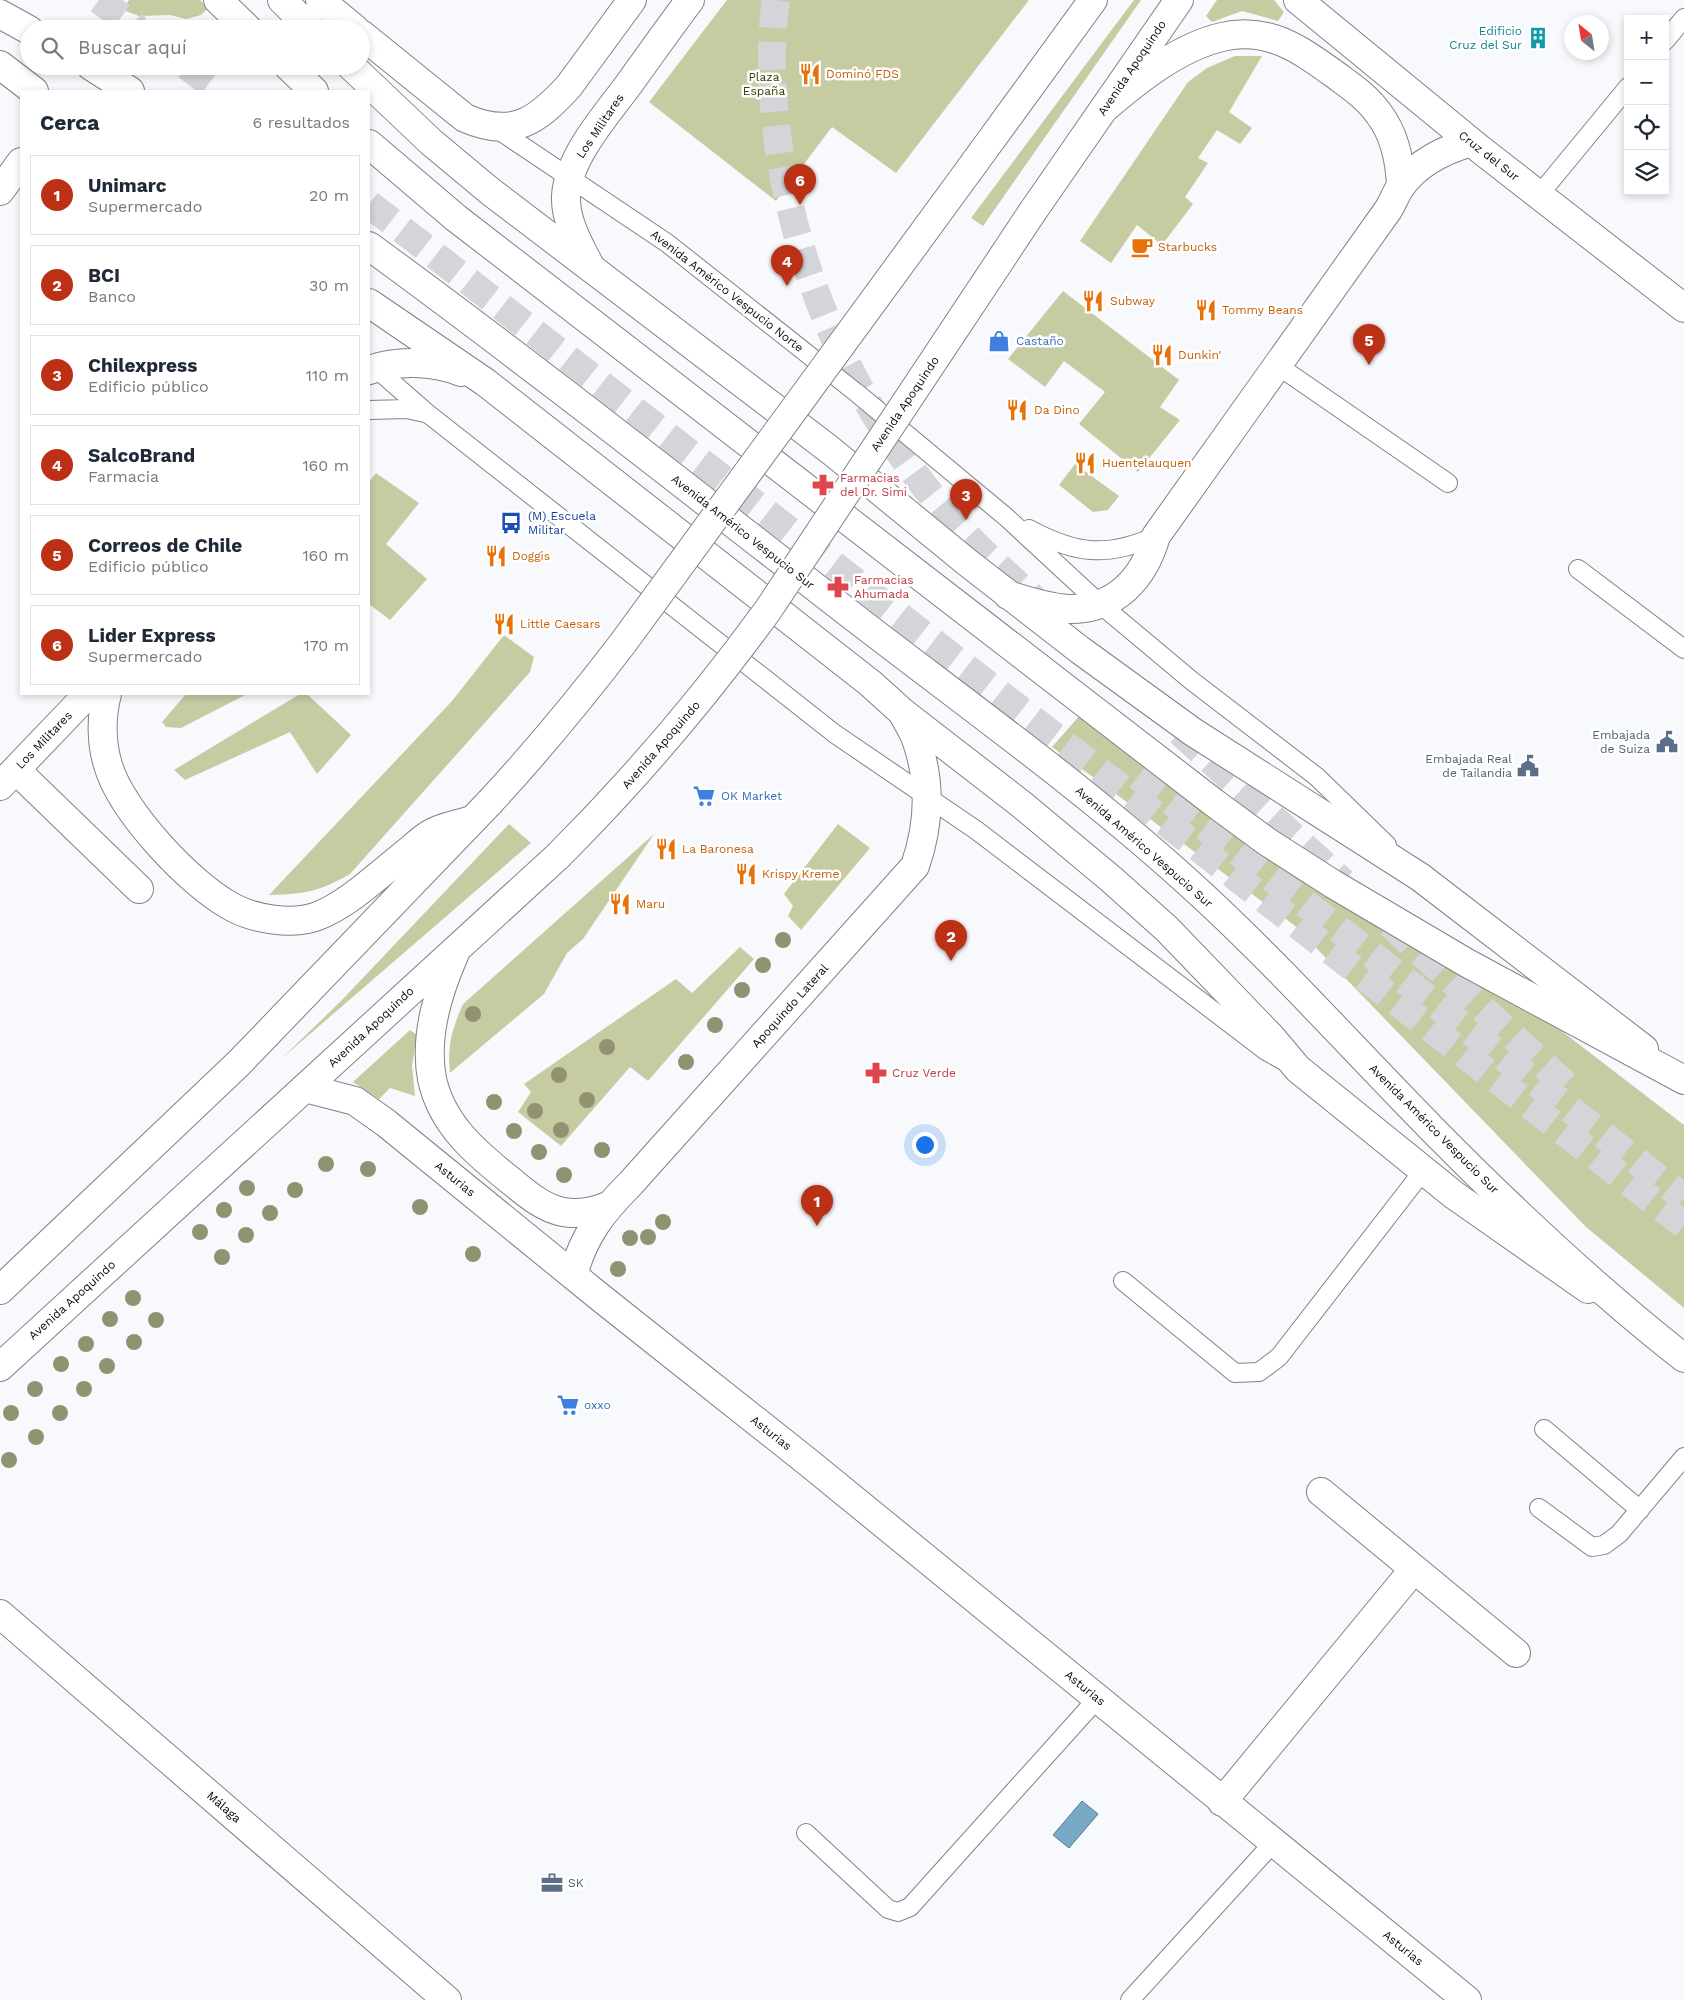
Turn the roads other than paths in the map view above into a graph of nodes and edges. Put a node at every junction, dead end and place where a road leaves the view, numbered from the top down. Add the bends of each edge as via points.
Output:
1 (218, 0) edge
2 (282, 0) edge
3 (320, 0) edge
4 (632, 0) edge
5 (690, 0) edge
6 (1093, 0) edge
7 (1179, 0) edge
8 (1298, 0) edge
9 (0, 14) edge
10 (1684, 18) edge
11 (239, 20) edge
12 (302, 20) edge
13 (344, 20) edge
14 (20, 25) edge
15 (1669, 36) edge
16 (370, 41) edge
17 (0, 65) edge
18 (105, 75) edge
19 (297, 75) edge
20 (361, 75) edge
21 (33, 90) edge
22 (128, 90) edge
23 (313, 90) edge
24 (1624, 92) edge
25 (1106, 107) junction
26 (494, 127) junction
27 (1471, 142) junction
28 (370, 145) edge
29 (20, 163) edge
30 (570, 179) junction
31 (1401, 186) junction
32 (0, 191) edge
33 (1539, 195) junction
34 (370, 247) edge
35 (591, 267) junction
36 (370, 304) edge
37 (1684, 308) edge
38 (1278, 365) junction
39 (371, 367) edge
40 (485, 382) junction
41 (370, 410) edge
42 (427, 413) junction
43 (1448, 483) dead end
44 (1006, 517) junction
45 (1156, 536) junction
46 (1578, 569) dead end
47 (1008, 594) junction
48 (1100, 604) junction
49 (1684, 649) edge
50 (87, 695) edge
51 (107, 695) edge
52 (902, 710) junction
53 (8, 778) edge
54 (926, 796) junction
55 (481, 810) junction
56 (1420, 877) junction
57 (139, 889) dead end
58 (458, 948) junction
59 (1298, 1069) junction
60 (1683, 1080) edge
61 (305, 1088) junction
62 (1423, 1171) junction
63 (608, 1206) junction
64 (572, 1275) junction
65 (1124, 1281) dead end
66 (0, 1290) edge
67 (1634, 1319) junction
68 (1684, 1358) edge
69 (0, 1366) edge
70 (1544, 1429) dead end
71 (1684, 1457) edge
72 (1321, 1492) dead end
73 (1539, 1508) dead end
74 (1640, 1510) junction
75 (1414, 1570) junction
76 (0, 1614) edge
77 (1516, 1653) dead end
78 (1097, 1699) junction
79 (1222, 1802) junction
80 (806, 1832) dead end
81 (1274, 1843) junction
82 (447, 2000) edge
83 (1130, 2000) edge
84 (1467, 2000) edge

1 - 11 main road
2 - 12 main road
3 - 13 main road
4 - 26 main road via 569,86 543,113 517,125
5 - 30 main road, Los Militares via 583,148
6 - 55 main road, bridge via 623,643 561,721
7 - 25 main road, Avenida Apoquindo
8 - 27 main road, Cruz del Sur
9 - 14 main road
10 - 15 lane
16 - 26 main road, Avenida Américo Vespucio Norte via 452,109 478,124
17 - 21 main road
18 - 22 main road
19 - 23 main road
20 - 35 main road via 490,192
24 - 33 lane
25 - 31 main road via 1136,81 1209,41 1239,34 1272,38 1304,52 1368,101 1380,115 1396,148
25 - 58 main road, Avenida Apoquindo, bridge via 734,658 654,756 607,807
26 - 30 lane, Avenida Américo Vespucio Norte
27 - 31 main road via 1446,150 1423,164
27 - 33 main road, Cruz del Sur
28 - 60 main road via 456,218 1266,841 1467,963
29 - 32 main road
30 - 35 main road, Los Militares via 566,196 571,226
30 - 44 lane, Avenida Américo Vespucio Norte via 666,243 858,394
31 - 38 main road via 1388,210
33 - 37 main road, Cruz del Sur
34 - 67 main road, Avenida Américo Vespucio Sur via 1107,812 1203,896 1288,979 1434,1132
35 - 47 main road via 830,450
36 - 40 main road
38 - 43 lane
38 - 45 main road
39 - 40 main road via 417,363 448,367
39 - 42 lane
40 - 52 main road, Avenida Américo Vespucio Sur
41 - 42 lane via 407,409
42 - 54 lane, Avenida Américo Vespucio Sur via 835,734
44 - 45 lane via 1050,540 1096,551 1137,545
44 - 48 lane
45 - 48 main road via 1141,572 1116,596
46 - 49 lane
47 - 48 main road via 1068,608
47 - 56 main road via 1193,732
48 - 56 lane via 1192,681 1317,777
50 - 53 main road, Los Militares
51 - 55 main road via 103,742 117,788 129,808 175,861 210,893 236,909 283,921 314,918 339,906 432,833
52 - 54 main road, Apoquindo Lateral via 917,741 924,768
52 - 59 main road, Avenida Américo Vespucio Sur via 1021,804 1160,922
53 - 57 main road
54 - 59 lane, Avenida Américo Vespucio Sur via 976,830 1266,1051
54 - 63 main road, Apoquindo Lateral via 926,821 915,866
55 - 66 main road via 239,1063
56 - 60 main road
58 - 61 main road, Avenida Apoquindo
58 - 63 main road via 437,1003 430,1054 435,1091 451,1124 480,1157 544,1206 578,1213
59 - 62 main road, Avenida Américo Vespucio Sur
61 - 64 main road, Asturias via 355,1101 386,1122
61 - 69 main road, Avenida Apoquindo
62 - 65 lane via 1279,1357 1260,1372 1235,1373
62 - 67 main road, Avenida Américo Vespucio Sur via 1522,1244
63 - 64 main road, Apoquindo Lateral via 583,1244
64 - 78 main road, Asturias via 809,1463
67 - 68 main road, Avenida Américo Vespucio Sur
70 - 74 lane
71 - 74 lane
72 - 75 main road
73 - 74 lane via 1592,1547 1604,1545 1619,1534
75 - 77 main road
75 - 79 main road
76 - 82 main road, Málaga
78 - 79 main road, Asturias
78 - 80 lane via 904,1910 888,1909
79 - 81 main road, Asturias
81 - 83 lane
81 - 84 main road, Asturias

